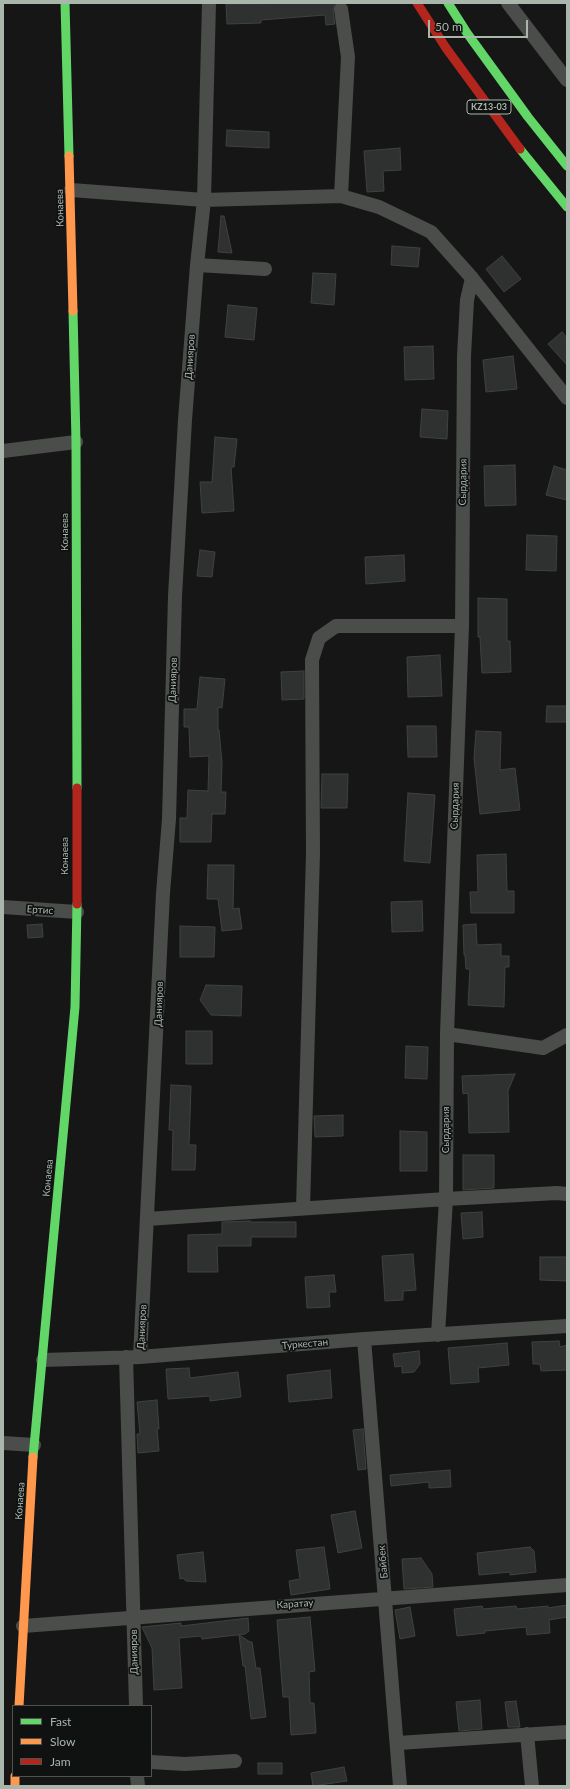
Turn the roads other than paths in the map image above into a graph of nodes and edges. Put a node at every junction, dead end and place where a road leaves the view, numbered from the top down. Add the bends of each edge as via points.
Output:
1 (65, 3) edge
2 (209, 3) edge
3 (417, 3) edge
4 (448, 3) edge
5 (508, 3) edge
6 (341, 9) dead end
7 (567, 80) edge
8 (567, 166) edge
9 (71, 190) junction
10 (341, 196) junction
11 (204, 200) junction
12 (567, 207) edge
13 (197, 265) junction
14 (265, 269) dead end
15 (472, 278) junction
16 (567, 398) edge
17 (76, 442) junction
18 (3, 451) edge
19 (462, 626) junction
20 (3, 907) edge
21 (76, 912) junction
22 (447, 1034) junction
23 (567, 1035) edge
24 (567, 1194) edge
25 (446, 1199) junction
26 (303, 1208) junction
27 (147, 1219) junction
28 (567, 1326) edge
29 (438, 1334) junction
30 (364, 1339) junction
31 (126, 1357) junction
32 (140, 1357) junction
33 (43, 1360) junction
34 (3, 1443) edge
35 (34, 1445) junction
36 (567, 1585) edge
37 (386, 1597) junction
38 (133, 1616) junction
39 (22, 1626) junction
40 (19, 1705) edge
41 (136, 1705) edge
42 (567, 1732) edge
43 (527, 1734) junction
44 (398, 1743) junction
45 (235, 1761) dead end
46 (152, 1762) edge
47 (400, 1786) edge
48 (532, 1786) edge

1 - 9 main road, Конаева
2 - 11 street, Данияров
3 - 12 main road, KZ13-03 via 507,132
4 - 8 main road, KZ13-03 via 467,34
5 - 7 street
6 - 10 street via 348,56
9 - 11 street
9 - 17 main road, Конаева
10 - 11 street
10 - 15 street via 379,207 431,232
11 - 13 street, Данияров
13 - 14 street
13 - 27 street, Данияров via 175,596 169,819
15 - 16 street
15 - 19 street, Сырдария via 467,300 464,356
17 - 18 street
17 - 21 main road, Конаева
19 - 22 street, Сырдария
19 - 26 street via 336,626 319,638 312,660 313,853
20 - 21 street, Ертис
21 - 33 main road, Конаева via 75,1007
22 - 23 street via 543,1048
22 - 25 street, Сырдария
24 - 25 street
25 - 26 street
25 - 29 street, Сырдария
26 - 27 street
27 - 32 street, Данияров
28 - 29 street, Туркестан
29 - 30 street, Туркестан
30 - 32 street, Туркестан
30 - 37 street, Байбек
31 - 32 street, Туркестан
31 - 33 street, Туркестан
31 - 38 street, Данияров
33 - 35 main road, Конаева
34 - 35 street
35 - 39 main road, Конаева
36 - 37 street, Каратау
37 - 38 street, Каратау
37 - 44 street, Байбек
38 - 39 street, Каратау
38 - 41 street, Данияров
39 - 40 main road, Конаева
42 - 43 street
43 - 44 street
43 - 48 street
44 - 47 street, Байбек
45 - 46 street via 185,1764

